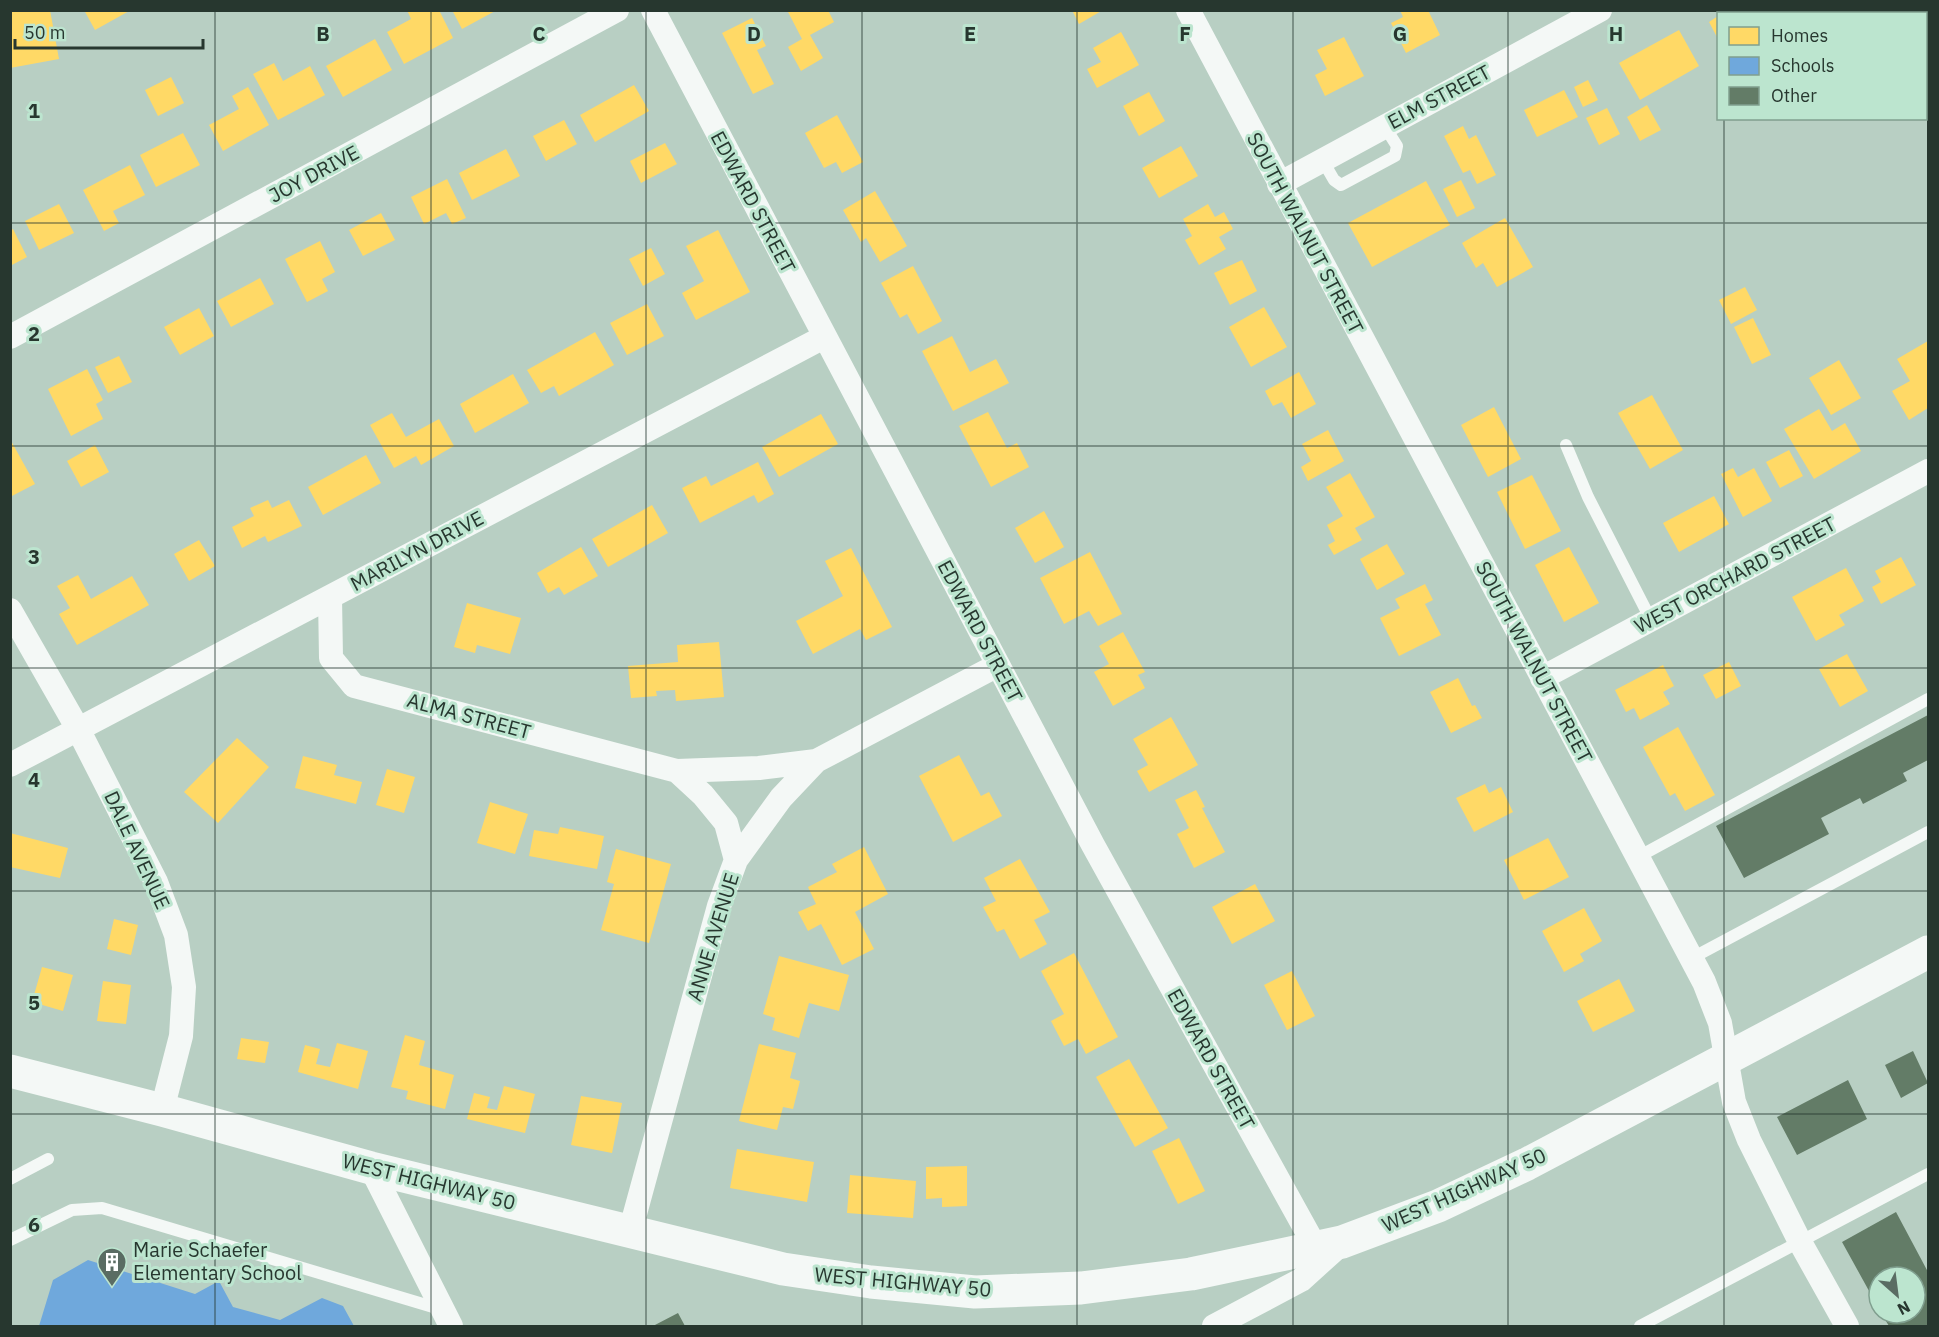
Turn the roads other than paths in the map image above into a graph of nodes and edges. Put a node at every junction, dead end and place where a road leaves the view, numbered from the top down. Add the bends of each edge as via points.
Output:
1 (617, 10) edge
2 (653, 10) edge
3 (1188, 10) edge
4 (1600, 10) edge
5 (1279, 184) junction
6 (10, 337) edge
7 (824, 337) junction
8 (1566, 445) dead end
9 (1929, 471) edge
10 (330, 597) junction
11 (10, 610) edge
12 (1651, 620) junction
13 (998, 664) junction
14 (1542, 678) junction
15 (1929, 699) edge
16 (78, 729) junction
17 (816, 761) junction
18 (10, 765) edge
19 (677, 771) junction
20 (1929, 832) edge
21 (1638, 857) junction
22 (736, 860) junction
23 (1929, 952) edge
24 (1692, 958) junction
25 (1727, 1059) junction
26 (10, 1071) edge
27 (162, 1110) junction
28 (48, 1159) dead end
29 (371, 1168) junction
30 (1929, 1174) edge
31 (10, 1179) edge
32 (630, 1232) junction
33 (10, 1240) edge
34 (1800, 1242) junction
35 (1329, 1245) junction
36 (447, 1318) edge
37 (1214, 1326) edge
38 (1640, 1326) edge
39 (1847, 1326) edge

1 - 6 street, JOY DRIVE
2 - 7 street, EDWARD STREET
3 - 5 street, SOUTH WALNUT STREET
4 - 5 street, ELM STREET
5 - 14 street, SOUTH WALNUT STREET
7 - 10 street, MARILYN DRIVE
7 - 13 street, EDWARD STREET
8 - 12 lane
9 - 12 street, WEST ORCHARD STREET
10 - 16 street, MARILYN DRIVE
10 - 19 street, ALMA STREET via 331,658 354,686
11 - 16 street, DALE AVENUE
12 - 14 street, WEST ORCHARD STREET
13 - 17 street, ANNE AVENUE
13 - 35 street, EDWARD STREET via 1093,845
14 - 21 street, SOUTH WALNUT STREET
15 - 21 lane
16 - 18 street, MARILYN DRIVE
16 - 27 street, DALE AVENUE via 156,882 176,935 184,987 181,1036
17 - 19 street, ALMA STREET
17 - 22 street, ANNE AVENUE via 782,798
19 - 22 street, ALMA STREET via 726,822
20 - 24 lane
21 - 24 street, SOUTH WALNUT STREET
22 - 32 street, ANNE AVENUE via 719,906
23 - 25 main road, WEST HIGHWAY 50
24 - 25 street, SOUTH WALNUT STREET via 1720,1023
25 - 34 street, SOUTH WALNUT STREET via 1734,1102 1749,1140
25 - 35 main road, WEST HIGHWAY 50 via 1438,1206
26 - 27 main road, WEST HIGHWAY 50
27 - 29 main road, WEST HIGHWAY 50
28 - 31 lane
29 - 32 main road, WEST HIGHWAY 50
29 - 36 street
30 - 34 lane
32 - 35 main road, WEST HIGHWAY 50 via 783,1269 975,1292 1081,1288 1180,1276
33 - 36 lane via 72,1210 102,1208
34 - 38 lane
34 - 39 street, SOUTH WALNUT STREET
35 - 37 street via 1301,1280

